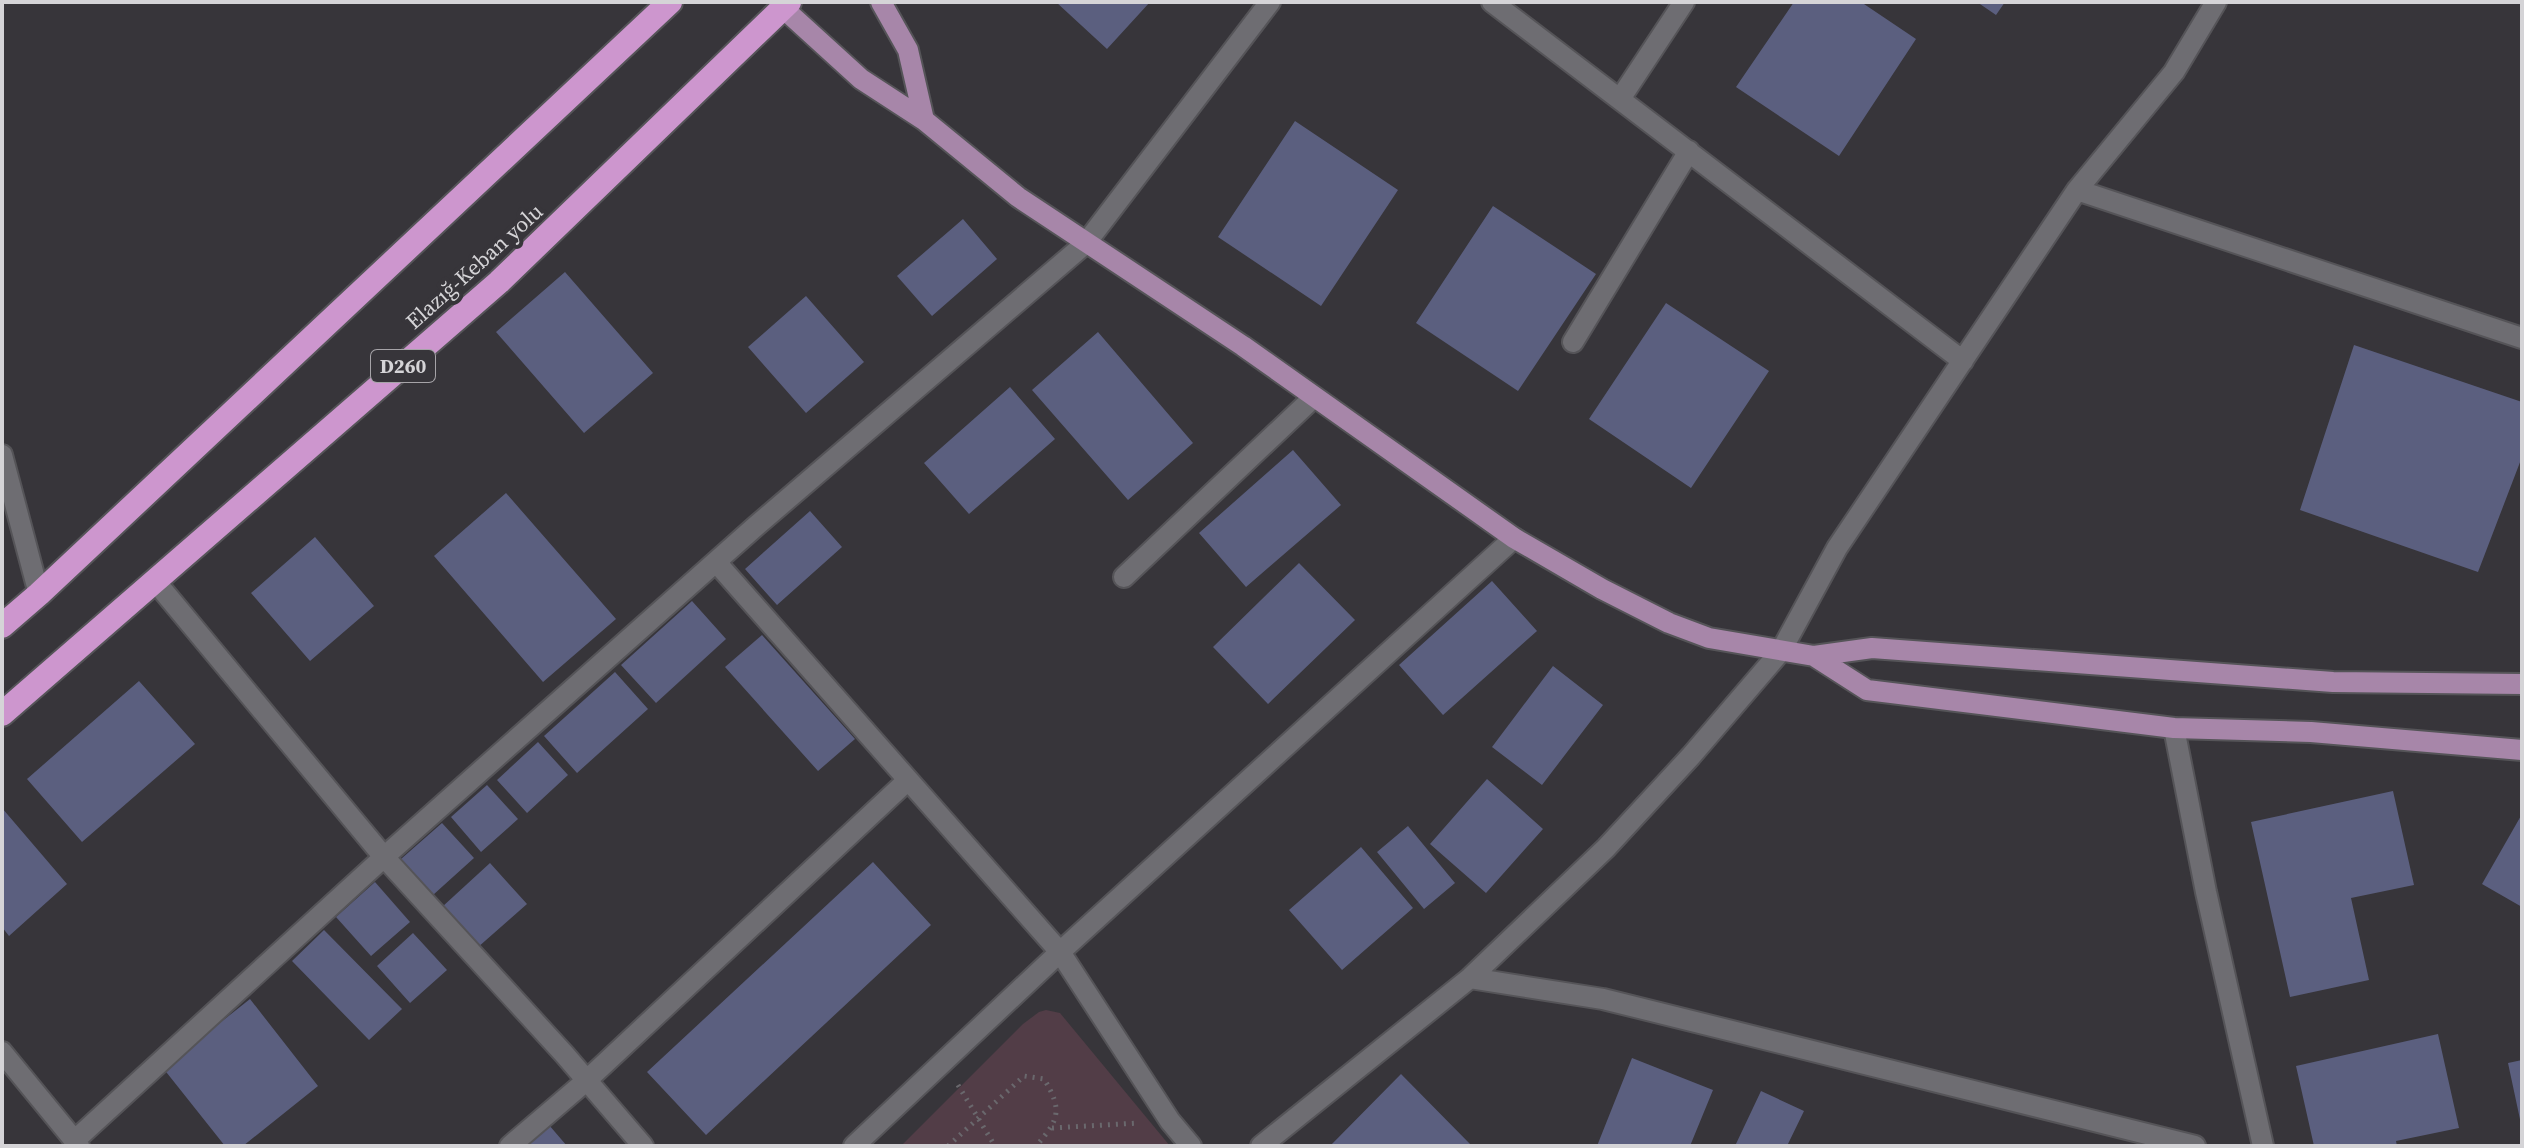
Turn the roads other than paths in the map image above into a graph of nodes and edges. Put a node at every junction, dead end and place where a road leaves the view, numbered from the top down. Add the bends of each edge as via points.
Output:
1 (670, 2) edge
2 (881, 2) edge
3 (1270, 2) edge
4 (1492, 2) edge
5 (1684, 2) edge
6 (2216, 2) edge
7 (784, 4) edge
8 (1620, 99) junction
9 (924, 120) junction
10 (1689, 151) junction
11 (2077, 190) junction
12 (1086, 243) junction
13 (2522, 338) edge
14 (1573, 342) dead end
15 (1963, 361) junction
16 (1314, 397) junction
17 (2, 455) edge
18 (1514, 538) junction
19 (716, 562) junction
20 (1124, 577) dead end
21 (155, 581) junction
22 (39, 594) junction
23 (2, 626) edge
24 (1781, 651) junction
25 (1814, 656) junction
26 (2522, 684) edge
27 (2, 714) edge
28 (2174, 728) junction
29 (2522, 750) edge
30 (908, 780) junction
31 (384, 857) junction
32 (1060, 952) junction
33 (1470, 978) junction
34 (2, 1052) edge
35 (586, 1081) junction
36 (77, 1143) edge
37 (510, 1146) edge
38 (643, 1146) edge
39 (854, 1146) edge
40 (1191, 1146) edge
41 (1261, 1146) edge
42 (2195, 1146) edge
43 (2263, 1146) edge

1 - 22 highway
2 - 9 main road via 908,50
3 - 12 street
4 - 8 street
5 - 8 street
6 - 11 street via 2174,72
7 - 9 main road via 861,79
7 - 21 highway, Elazığ-Keban yolu / D260 via 499,282
8 - 10 street
9 - 12 main road via 1018,197
10 - 14 street
10 - 15 street
11 - 13 street
11 - 15 street
12 - 16 main road
12 - 19 street
15 - 24 street via 1837,548
16 - 18 main road
16 - 20 street
17 - 22 street
18 - 24 main road via 1669,623 1709,638
18 - 32 street
19 - 30 street
19 - 31 street
21 - 27 highway, Elazığ-Keban yolu / D260
21 - 31 street
22 - 23 highway
24 - 25 main road
24 - 33 street via 1606,848
25 - 26 main road via 1872,648 2333,682
25 - 28 main road via 1867,690
28 - 29 main road via 2311,732
28 - 43 street
30 - 32 street
30 - 35 street
31 - 35 street
31 - 36 street
32 - 39 street
32 - 40 street
33 - 41 street
33 - 42 street via 1603,999
34 - 36 street
35 - 37 street
35 - 38 street

